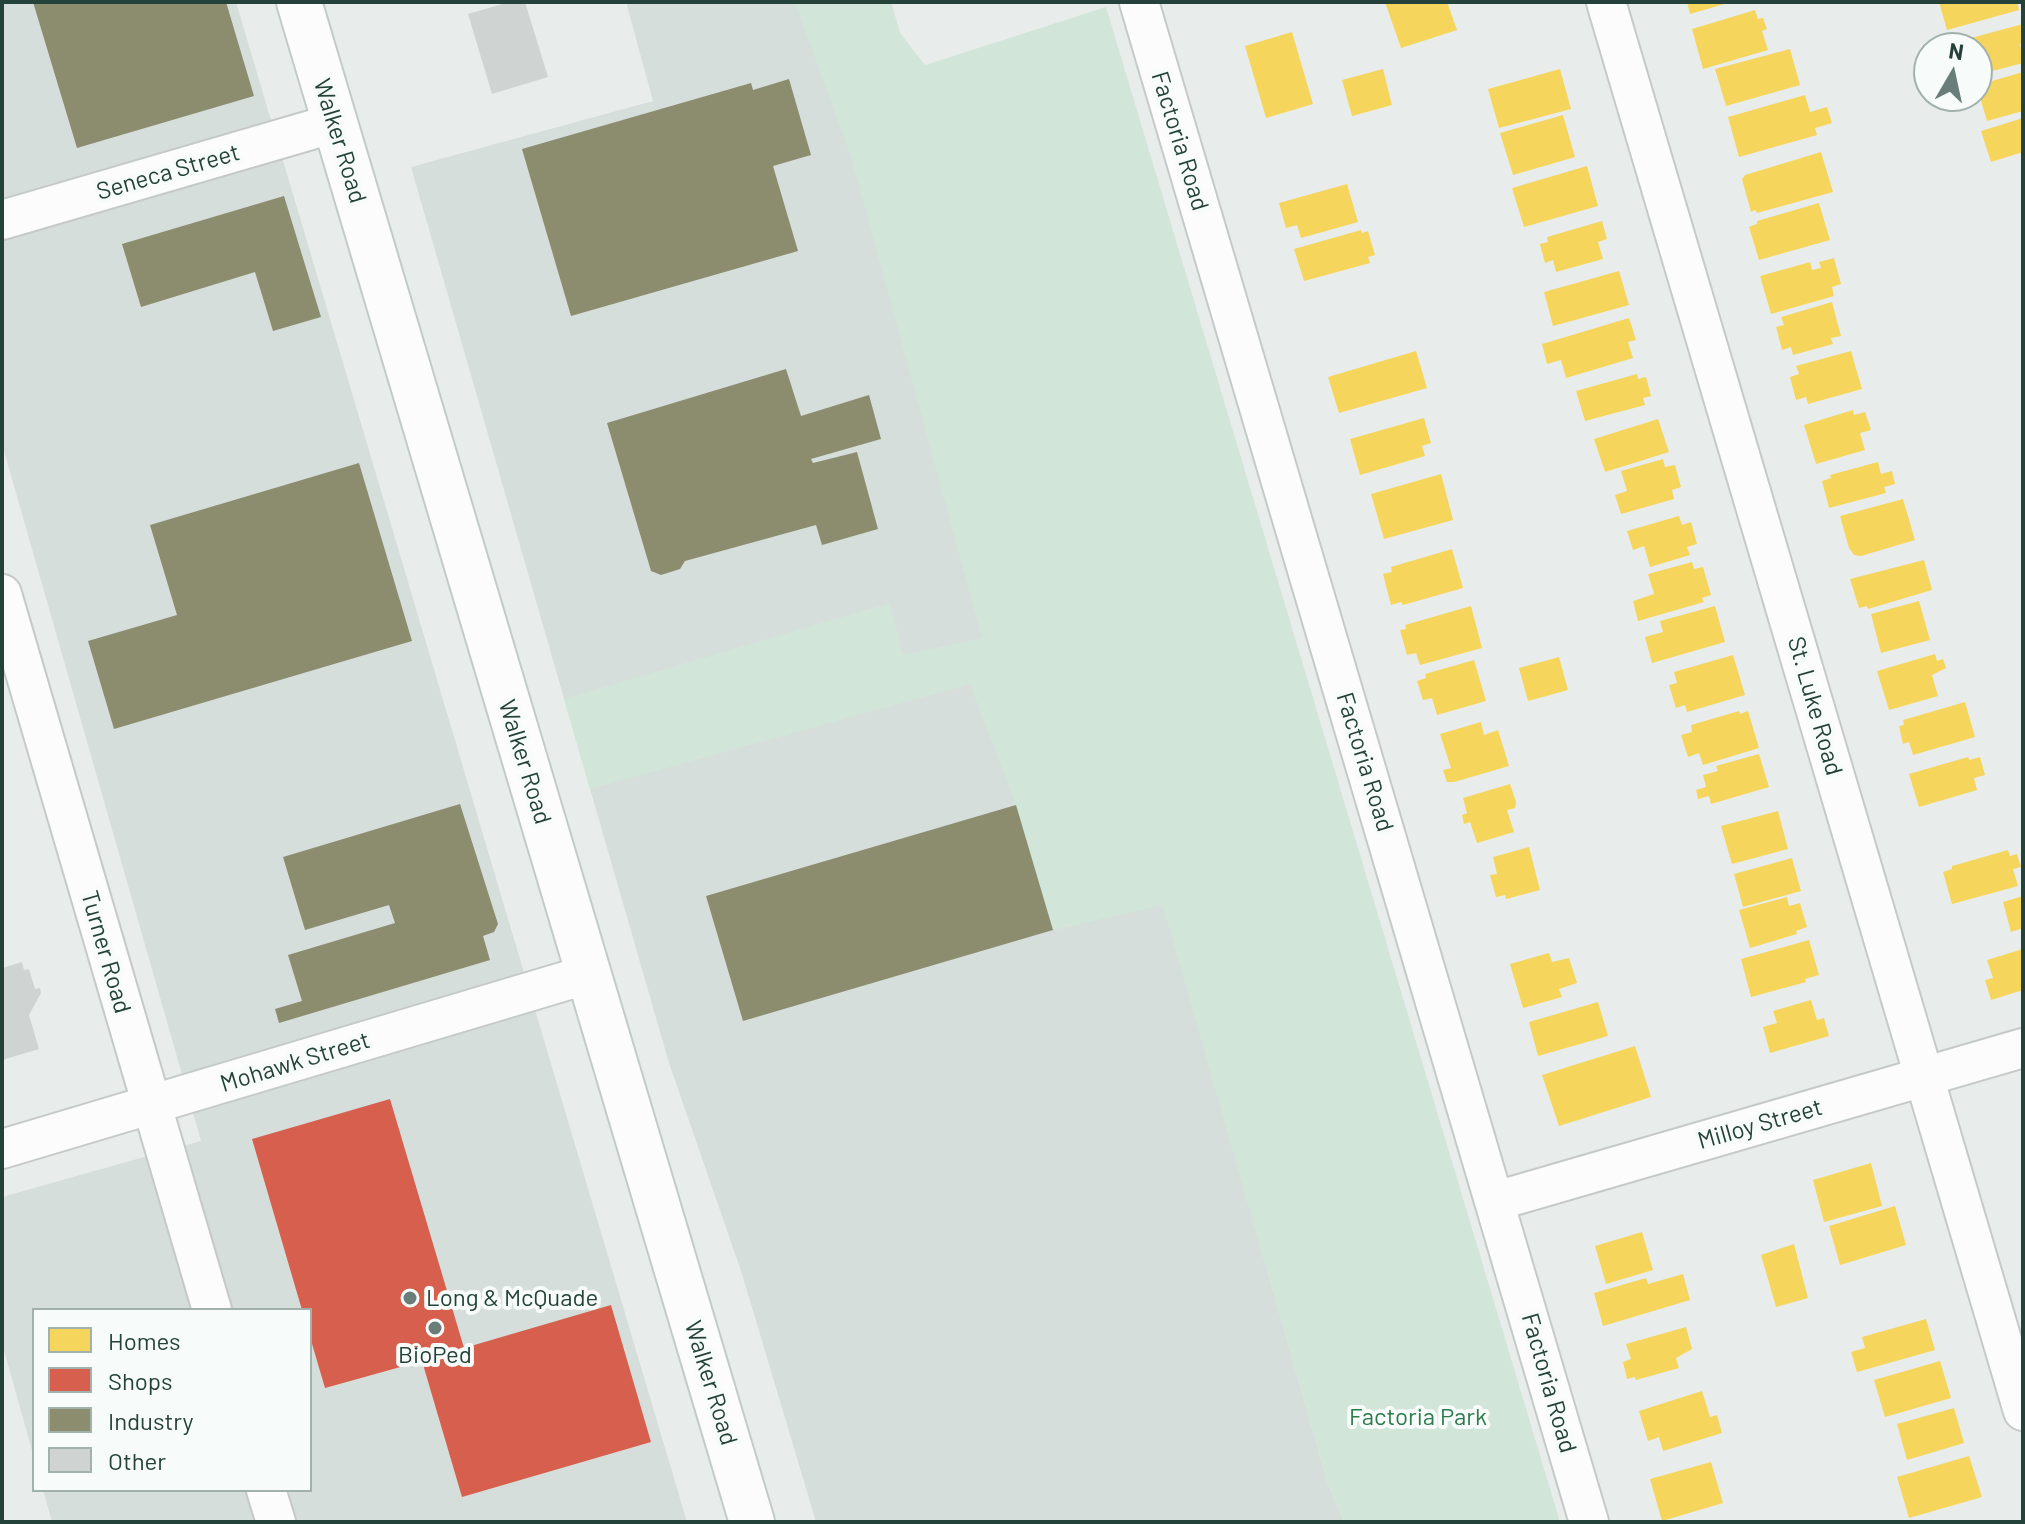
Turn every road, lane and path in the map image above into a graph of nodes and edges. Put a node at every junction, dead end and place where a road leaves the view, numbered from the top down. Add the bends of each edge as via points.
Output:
1 (299, 2) edge
2 (1141, 2) edge
3 (1606, 2) edge
4 (335, 123) junction
5 (2, 220) edge
6 (2, 594) edge
7 (589, 974) junction
8 (2023, 1048) edge
9 (1924, 1076) junction
10 (150, 1104) junction
11 (2, 1149) edge
12 (1496, 1201) junction
13 (211, 1308) edge
14 (2023, 1411) edge
15 (267, 1492) edge
16 (276, 1522) edge
17 (752, 1522) edge
18 (1589, 1522) edge

1 - 4 main road, Walker Road
2 - 12 street, Factoria Road
3 - 9 street, St. Luke Road
4 - 5 street, Seneca Street
4 - 7 main road, Walker Road
6 - 10 street, Turner Road
7 - 10 street, Mohawk Street
7 - 17 main road, Walker Road
8 - 9 street, Milloy Street
9 - 12 street, Milloy Street
9 - 14 street, St. Luke Road
10 - 11 street, Mohawk Street
10 - 13 street, Turner Road
12 - 18 street, Factoria Road
15 - 16 street

